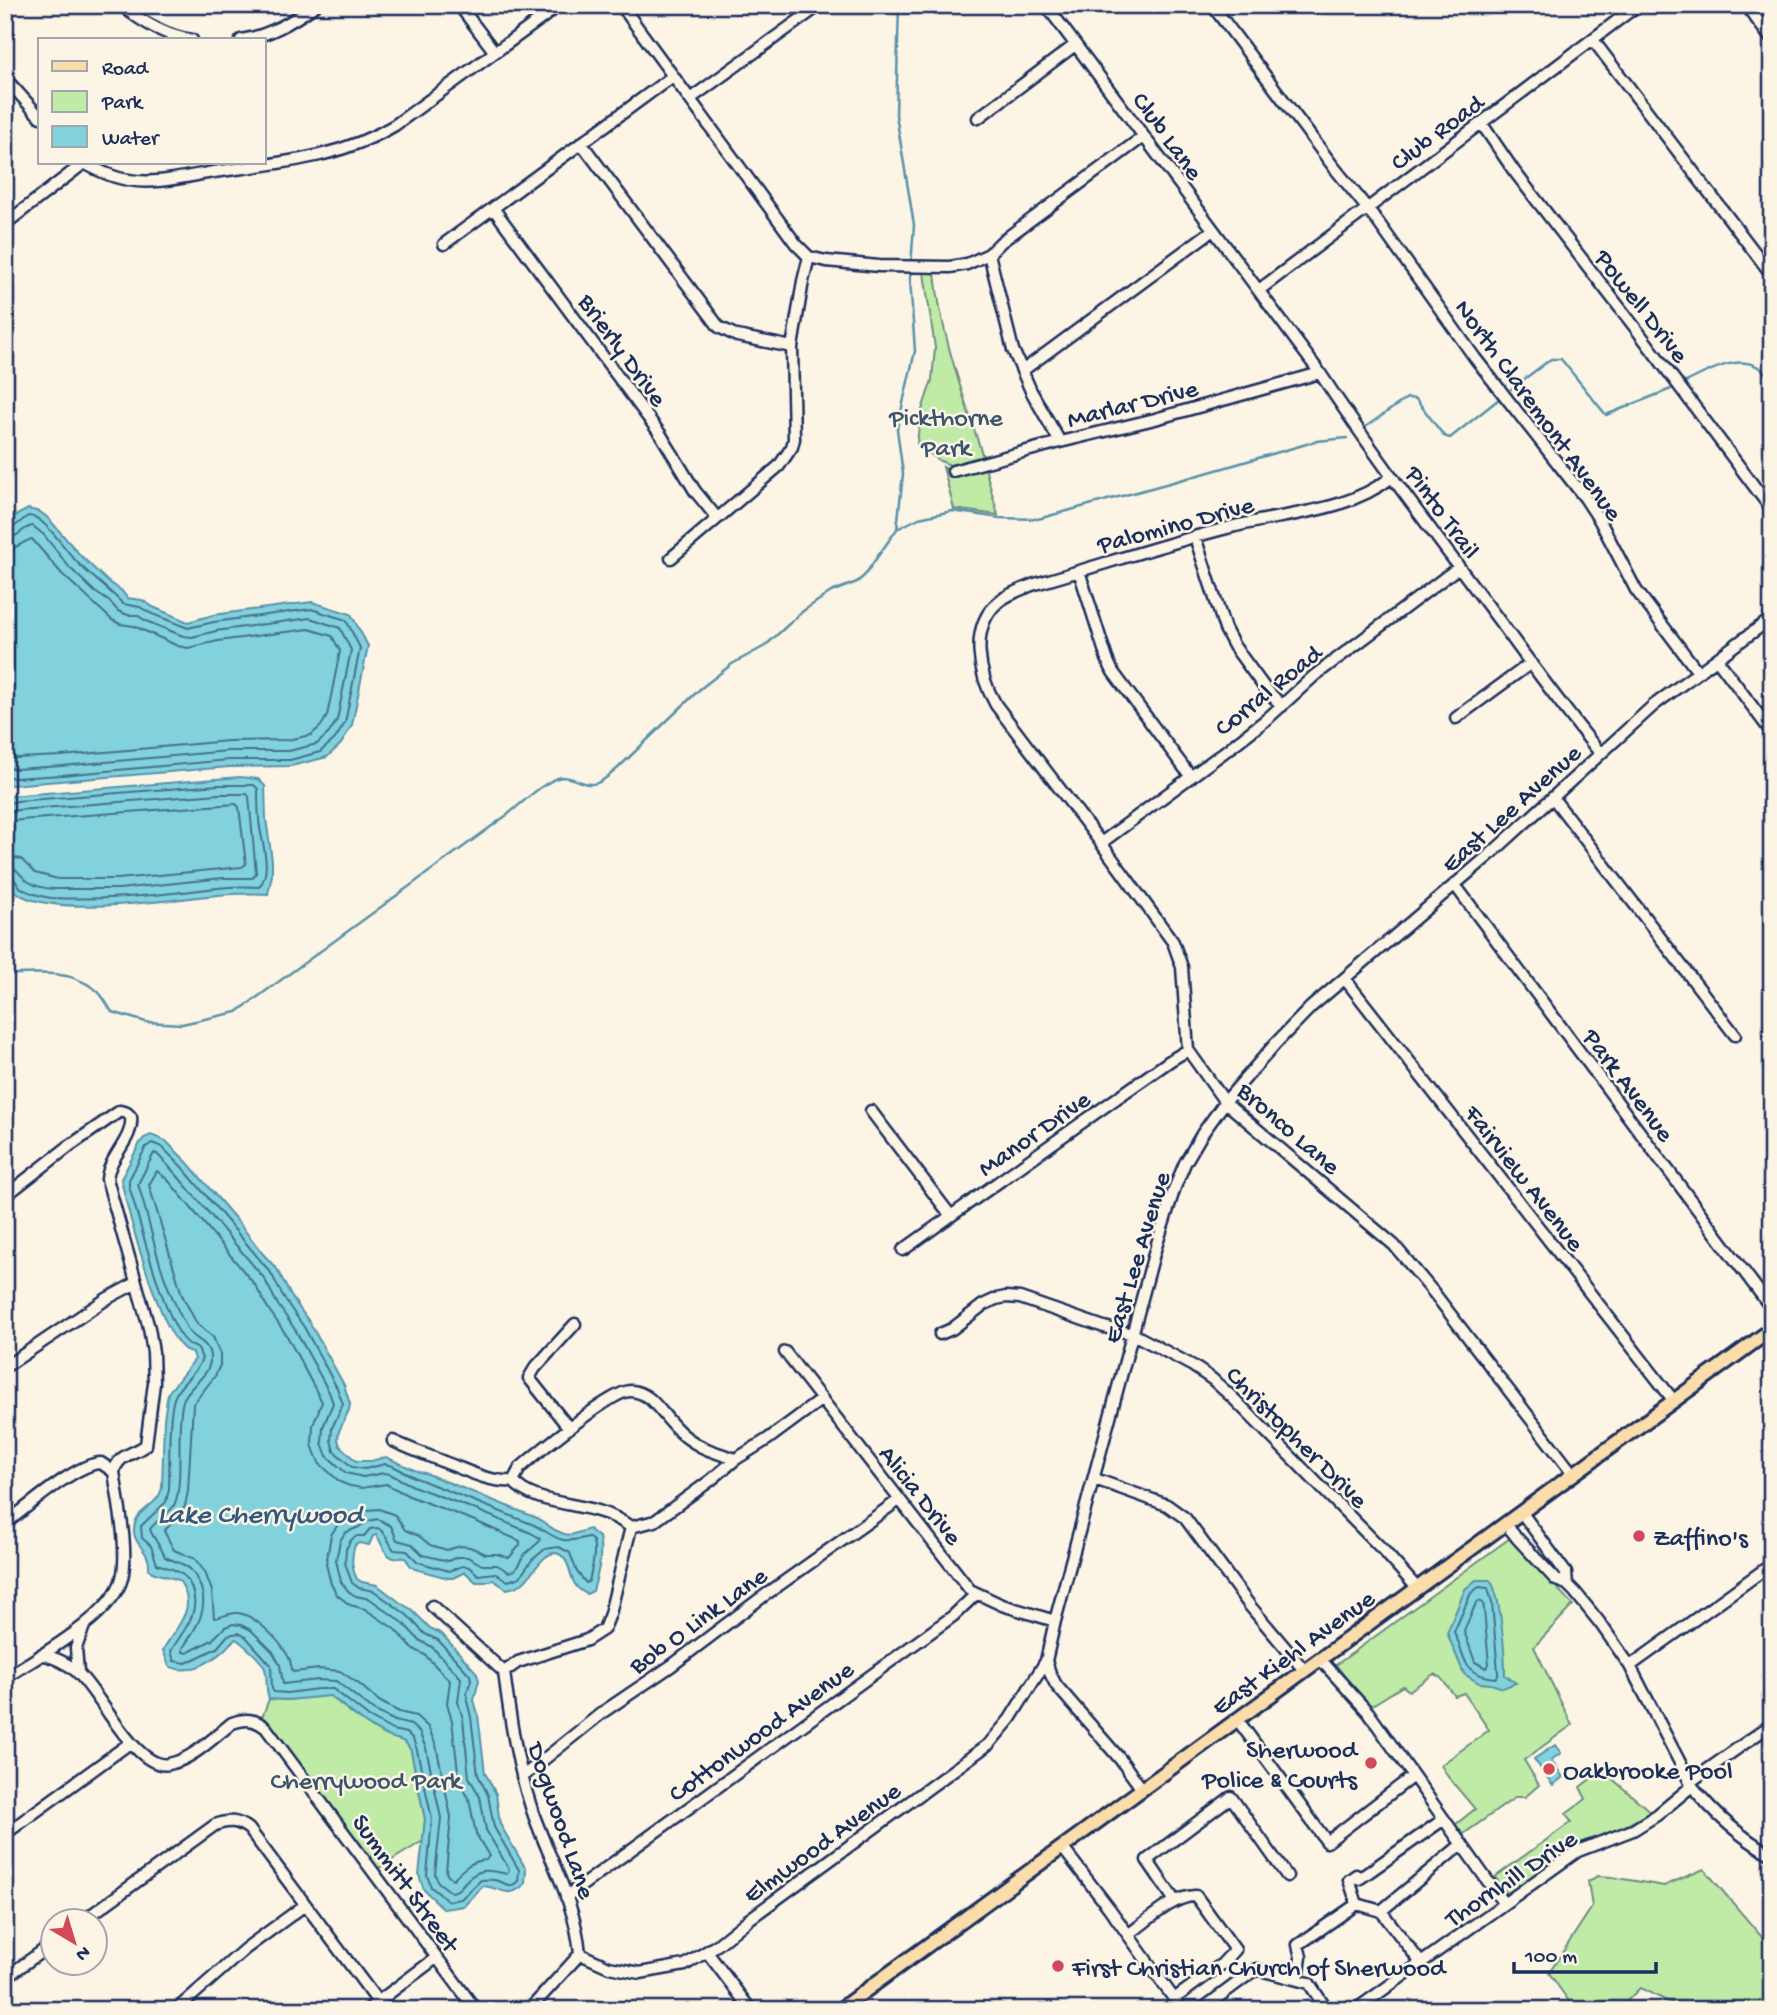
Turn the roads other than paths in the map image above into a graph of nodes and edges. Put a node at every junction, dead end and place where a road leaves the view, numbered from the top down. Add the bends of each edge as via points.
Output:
1 (121, 5) edge
2 (316, 5) edge
3 (459, 5) edge
4 (560, 5) edge
5 (621, 5) edge
6 (820, 5) edge
7 (1046, 5) edge
8 (1212, 5) edge
9 (1638, 5) edge
10 (1746, 5) edge
11 (184, 38) edge
12 (249, 38) edge
13 (1593, 40) junction
14 (1772, 40) edge
15 (1075, 45) junction
16 (494, 51) junction
17 (673, 76) junction
18 (5, 78) edge
19 (690, 99) junction
20 (38, 115) edge
21 (978, 118) dead end
22 (1482, 124) junction
23 (1143, 137) junction
24 (582, 144) junction
25 (83, 164) edge
26 (87, 164) edge
27 (493, 208) junction
28 (1367, 209) junction
29 (5, 225) edge
30 (1213, 230) junction
31 (444, 244) dead end
32 (989, 254) junction
33 (809, 257) junction
34 (1772, 275) edge
35 (1259, 290) junction
36 (792, 347) junction
37 (1022, 371) junction
38 (1320, 373) junction
39 (1060, 442) junction
40 (953, 471) dead end
41 (1392, 477) junction
42 (1772, 510) edge
43 (717, 517) junction
44 (1195, 537) junction
45 (671, 558) dead end
46 (1459, 567) junction
47 (1079, 571) junction
48 (1772, 618) edge
49 (1717, 659) junction
50 (1531, 663) junction
51 (1698, 672) junction
52 (1282, 706) junction
53 (1456, 718) dead end
54 (1772, 733) edge
55 (1600, 753) junction
56 (1191, 776) junction
57 (1553, 798) junction
58 (1101, 843) junction
59 (1455, 885) junction
60 (1345, 979) junction
61 (1735, 1035) dead end
62 (1188, 1050) junction
63 (1225, 1102) junction
64 (872, 1111) dead end
65 (5, 1196) edge
66 (951, 1216) junction
67 (903, 1250) dead end
68 (136, 1283) junction
69 (1772, 1309) edge
70 (575, 1324) dead end
71 (1772, 1329) edge
72 (940, 1334) dead end
73 (1133, 1334) junction
74 (785, 1352) dead end
75 (5, 1367) edge
76 (822, 1399) junction
77 (1674, 1401) junction
78 (569, 1428) junction
79 (393, 1441) dead end
80 (736, 1459) junction
81 (114, 1472) junction
82 (1573, 1474) junction
83 (1095, 1479) junction
84 (513, 1481) junction
85 (899, 1500) junction
86 (1522, 1513) junction
87 (5, 1524) edge
88 (1507, 1525) junction
89 (631, 1527) junction
90 (1772, 1564) edge
91 (1567, 1584) junction
92 (1417, 1588) junction
93 (976, 1594) junction
94 (432, 1606) dead end
95 (1055, 1621) junction
96 (85, 1626) junction
97 (42, 1654) junction
98 (1320, 1658) junction
99 (1046, 1661) junction
100 (1630, 1666) junction
101 (1304, 1670) junction
102 (504, 1672) junction
103 (78, 1673) junction
104 (5, 1678) edge
105 (1237, 1719) junction
106 (1772, 1724) edge
107 (130, 1743) junction
108 (1413, 1776) junction
109 (523, 1777) junction
110 (1691, 1784) junction
111 (1142, 1789) junction
112 (1444, 1819) junction
113 (5, 1834) edge
114 (1462, 1844) junction
115 (1062, 1847) junction
116 (1772, 1855) edge
117 (1287, 1877) dead end
118 (566, 1896) junction
119 (1175, 1901) junction
120 (1357, 1904) junction
121 (1504, 1904) junction
122 (305, 1905) junction
123 (104, 1906) edge
124 (1381, 1911) junction
125 (1128, 1936) junction
126 (707, 1952) junction
127 (38, 1954) edge
128 (580, 1954) junction
129 (436, 1958) junction
130 (1421, 1964) junction
131 (5, 1978) edge
132 (1298, 1980) junction
133 (1174, 1999) junction
134 (381, 2006) edge
135 (176, 2010) edge
136 (367, 2010) edge
137 (476, 2010) edge
138 (529, 2010) edge
139 (751, 2010) edge
140 (839, 2010) edge
141 (1182, 2010) edge
142 (1201, 2010) edge
143 (1327, 2010) edge
144 (1355, 2010) edge

1 - 11 street via 149,25
2 - 12 street via 282,26
3 - 16 street
4 - 16 street
5 - 17 street
6 - 19 street
7 - 15 street, Club Lane
8 - 28 street, North Claremont Avenue
9 - 13 street, Club Road
10 - 14 street
13 - 22 street, Club Road
13 - 34 street
15 - 21 street
15 - 23 street, Club Lane
16 - 26 street via 379,135 336,152 160,180 129,180
17 - 19 street
17 - 24 street
18 - 20 street
19 - 33 street
22 - 28 street, Club Road
22 - 42 street, Powell Drive
23 - 30 street, Club Lane
23 - 32 street
24 - 27 street
24 - 36 street via 719,327 737,336
25 - 29 street
27 - 31 street
27 - 43 street, Brierly Drive
28 - 35 street, Club Road
28 - 51 street, North Claremont Avenue via 1475,358 1585,498 1636,590
30 - 35 street, Club Lane
30 - 37 street
32 - 33 street via 950,267 844,264
32 - 37 street
33 - 36 street
35 - 38 street, Pinto Trail
36 - 43 street via 792,447 779,466
37 - 39 street
38 - 39 street, Marlar Drive
38 - 41 street, Pinto Trail
39 - 40 street, Marlar Drive
41 - 44 street, Palomino Drive via 1340,503
41 - 46 street, Pinto Trail
43 - 45 street
44 - 47 street, Palomino Drive
44 - 52 street via 1225,629
46 - 50 street, Pinto Trail
46 - 52 street, Corral Road via 1314,676
47 - 56 street via 1113,672
47 - 58 street, Palomino Drive via 1032,585 996,604 980,636 981,666 992,697
48 - 49 street, East Lee Avenue
49 - 51 street, East Lee Avenue
49 - 54 street
50 - 53 street
50 - 55 street, Pinto Trail
51 - 55 street, East Lee Avenue
52 - 56 street, Corral Road
55 - 57 street, East Lee Avenue
56 - 58 street, Corral Road
57 - 59 street, East Lee Avenue
57 - 61 street
58 - 62 street via 1168,933 1179,956
59 - 60 street, East Lee Avenue
59 - 69 street, Park Avenue
60 - 63 street, East Lee Avenue via 1292,1026
60 - 77 street, Fairview Avenue
62 - 63 street, Bronco Lane
62 - 66 street, Manor Drive
63 - 73 street, East Lee Avenue via 1185,1163 1175,1187
63 - 82 street, Bronco Lane via 1394,1245
64 - 66 street
65 - 68 street via 120,1111 127,1113 130,1130 111,1161 107,1179
66 - 67 street, Manor Drive
68 - 75 street
68 - 81 street via 153,1352 154,1395 146,1445 121,1458
70 - 78 street via 530,1378
71 - 77 main road, East Kiehl Avenue
72 - 73 street, Christopher Drive via 983,1305 1013,1297
73 - 83 street, East Lee Avenue
73 - 92 street, Christopher Drive via 1212,1379
74 - 76 street, Alicia Drive
76 - 80 street
76 - 85 street, Alicia Drive
77 - 82 main road, East Kiehl Avenue
78 - 80 street via 615,1396 630,1391 652,1401 698,1446
78 - 84 street via 520,1468
79 - 84 street via 479,1475
80 - 89 street via 656,1521
81 - 87 street via 101,1462 88,1464
81 - 96 street via 123,1577 118,1591
82 - 86 main road, East Kiehl Avenue
83 - 95 street, East Lee Avenue
83 - 101 street via 1167,1505 1185,1518
84 - 89 street via 542,1498 601,1512
85 - 93 street, Alicia Drive
85 - 109 street, Bob O Link Lane via 603,1712
86 - 88 main road, East Kiehl Avenue
86 - 91 street via 1566,1573
88 - 91 street via 1556,1580
88 - 92 main road, East Kiehl Avenue
89 - 102 street via 604,1629 587,1640 518,1662
90 - 100 street
91 - 100 street
92 - 98 main road, East Kiehl Avenue
93 - 95 street, Alicia Drive
93 - 118 street, Cottonwood Avenue via 953,1616
94 - 102 street
95 - 99 street, East Lee Avenue
96 - 97 street
96 - 103 street via 76,1648
97 - 103 street
97 - 104 street
98 - 101 main road, East Kiehl Avenue
98 - 108 street via 1368,1712
99 - 111 street via 1056,1685
99 - 126 street, Elmwood Avenue via 989,1744
100 - 110 street
101 - 105 main road, East Kiehl Avenue
102 - 109 street, Dogwood Lane
103 - 107 street
105 - 108 street via 1327,1842
105 - 111 main road, East Kiehl Avenue
106 - 110 street, Thornhill Drive
107 - 113 street
107 - 129 street, Summitt Street via 145,1758 167,1765 188,1757 232,1723 253,1720 266,1728
108 - 112 street
109 - 118 street, Dogwood Lane
110 - 116 street via 1731,1828
110 - 121 street, Thornhill Drive via 1657,1815 1578,1852
111 - 115 main road, East Kiehl Avenue
112 - 114 street
112 - 120 street via 1359,1879 1356,1875 1349,1880
114 - 121 street
114 - 124 street
115 - 125 street
115 - 140 main road, East Kiehl Avenue
117 - 119 street via 1231,1797 1147,1860
118 - 128 street, Dogwood Lane
119 - 125 street
119 - 133 street via 1196,1896 1235,1950
120 - 124 street
120 - 132 street via 1298,1945
121 - 130 street, Thornhill Drive
122 - 123 street via 249,1829 231,1821 209,1829
122 - 134 street
122 - 135 street via 245,1949
124 - 130 street
125 - 133 street
126 - 128 street, Elmwood Avenue via 685,1965 640,1973 609,1967
126 - 139 street
127 - 131 street
128 - 138 street
129 - 134 street
129 - 137 street, Summitt Street
130 - 144 street, Thornhill Drive
132 - 142 street via 1256,1969
132 - 143 street via 1309,1983
133 - 141 street
134 - 136 street

